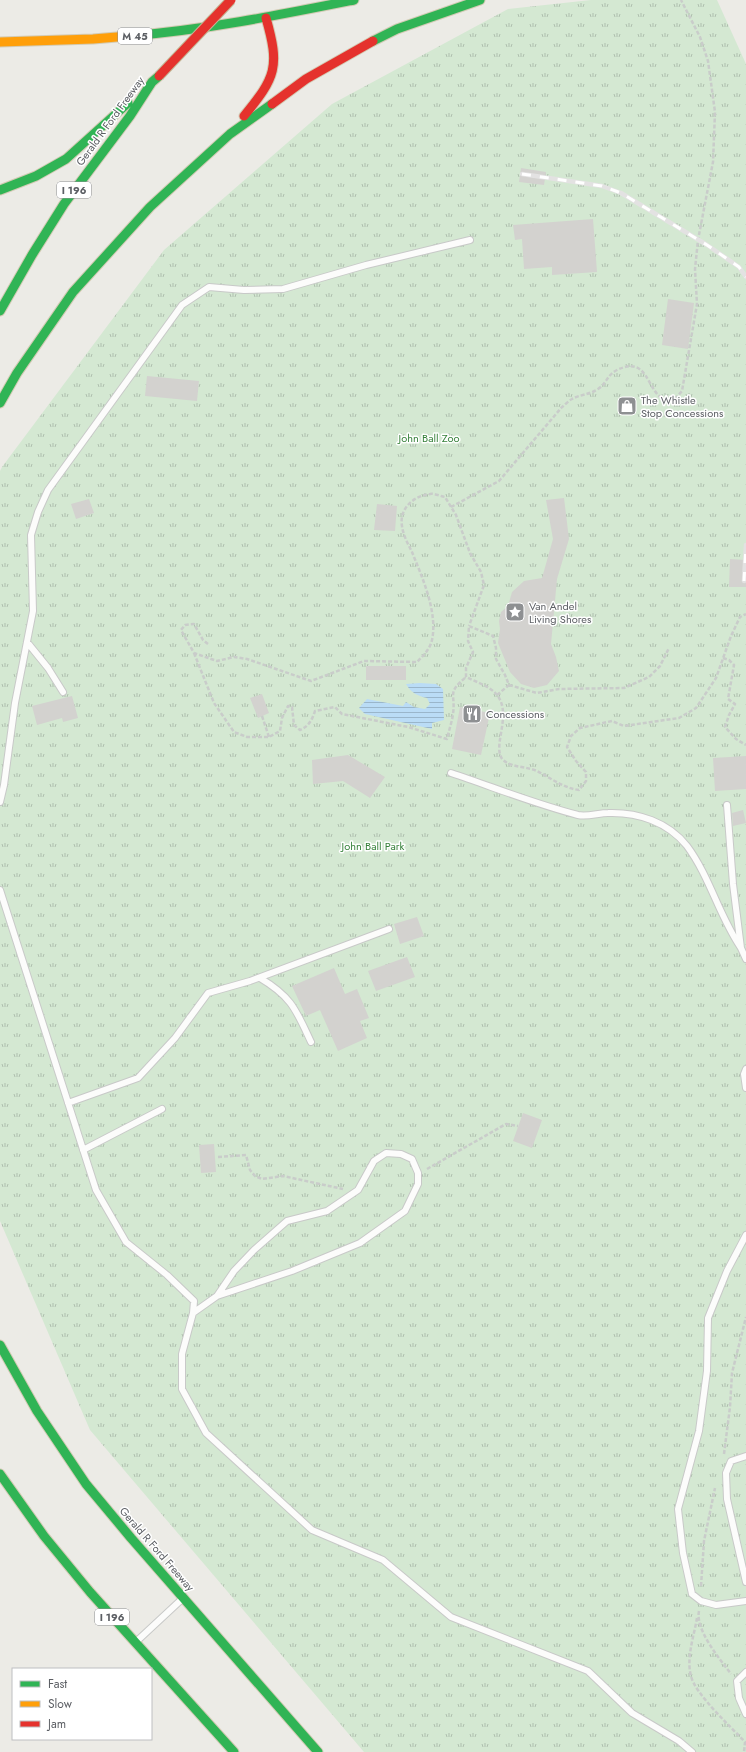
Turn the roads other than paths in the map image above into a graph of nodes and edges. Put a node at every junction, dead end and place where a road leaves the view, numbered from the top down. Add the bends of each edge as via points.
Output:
1 (231, 0) edge
2 (354, 0) edge
3 (480, 0) edge
4 (266, 18) junction
5 (1, 42) edge
6 (156, 79) junction
7 (230, 134) junction
8 (0, 190) edge
9 (470, 240) dead end
10 (0, 311) edge
11 (0, 403) edge
12 (27, 642) junction
13 (63, 692) dead end
14 (451, 773) dead end
15 (0, 802) edge
16 (727, 805) dead end
17 (0, 890) edge
18 (388, 929) dead end
19 (741, 948) junction
20 (746, 959) edge
21 (260, 978) junction
22 (311, 1042) dead end
23 (746, 1069) edge
24 (746, 1088) edge
25 (68, 1103) junction
26 (162, 1109) dead end
27 (83, 1150) junction
28 (746, 1235) edge
29 (217, 1296) junction
30 (193, 1313) junction
31 (0, 1345) edge
32 (746, 1456) edge
33 (0, 1474) edge
34 (746, 1582) edge
35 (184, 1598) junction
36 (746, 1601) edge
37 (136, 1643) junction
38 (746, 1672) edge
39 (746, 1714) edge
40 (234, 1752) edge
41 (318, 1752) edge
42 (692, 1752) edge

1 - 6 main road, Gerald R Ford Freeway / I 196, bridge
2 - 4 main road
3 - 7 main road via 397,29 350,53 306,79
4 - 5 main road, M 45 via 179,32
4 - 7 main road via 274,44 272,77
6 - 8 main road via 57,165 22,183
6 - 10 main road, Gerald R Ford Freeway / I 196 via 64,204
7 - 11 main road via 150,207 73,292 17,373
9 - 12 lane via 366,265 283,289 244,290 208,287 182,305 48,490 31,535 33,610
12 - 13 lane
12 - 15 lane
14 - 19 lane via 581,816 609,813 642,816 667,827 686,845 703,873 730,932
16 - 19 lane
17 - 25 lane
18 - 21 lane
19 - 20 lane
21 - 22 lane via 276,988 293,1005
21 - 25 lane via 208,993 175,1038 138,1078
23 - 24 lane
25 - 27 lane
26 - 27 lane
27 - 30 lane via 96,1190 126,1242 194,1301
28 - 36 lane via 727,1271 708,1318 707,1371 699,1431 678,1509 683,1554 692,1594 700,1601 716,1605
29 - 29 lane via 360,1243 405,1211 418,1184 418,1173 412,1159 401,1154 386,1153 374,1161 358,1190 327,1212 287,1221 234,1271
29 - 30 lane
30 - 42 lane via 182,1354 182,1389 206,1433 312,1530 383,1560 451,1617 588,1671 632,1713 679,1741
31 - 35 main road, Gerald R Ford Freeway via 37,1411 86,1484
32 - 34 lane via 731,1460 726,1473 727,1499
33 - 37 main road, I 196 via 44,1536
35 - 37 lane
35 - 41 main road, Gerald R Ford Freeway
37 - 40 main road, I 196
38 - 39 lane via 737,1681 739,1698

